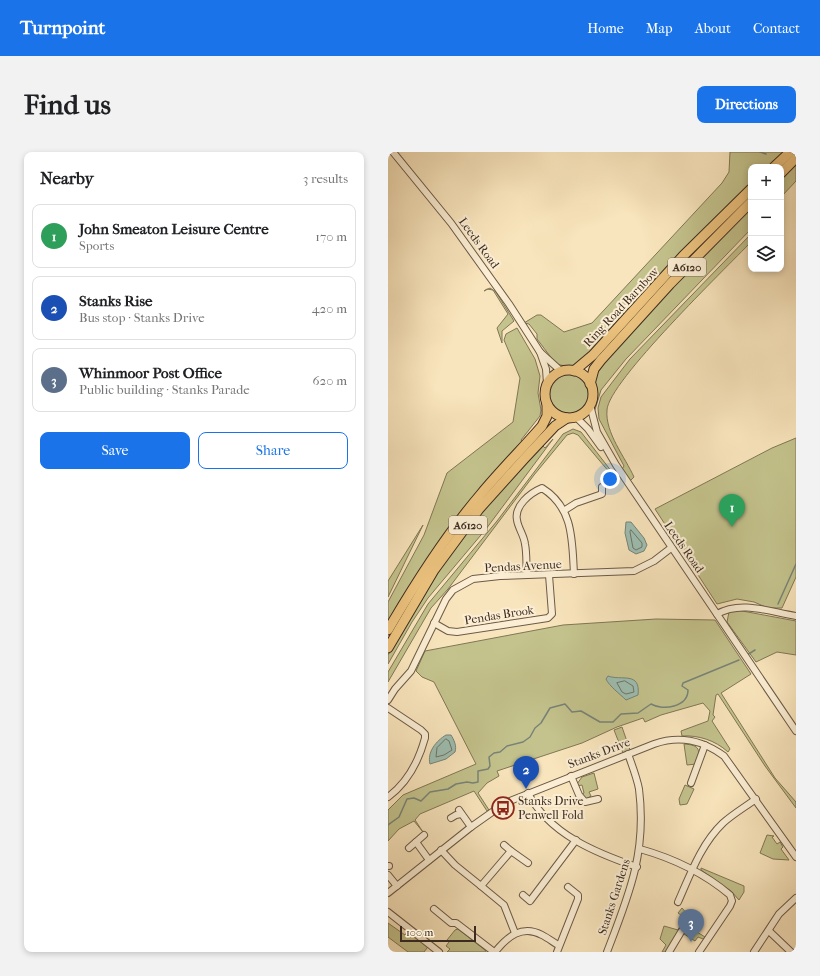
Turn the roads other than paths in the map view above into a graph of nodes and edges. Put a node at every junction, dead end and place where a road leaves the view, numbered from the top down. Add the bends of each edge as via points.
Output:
1 (393, 152) edge
2 (790, 152) edge
3 (796, 158) edge
4 (777, 164) edge
5 (784, 170) edge
6 (748, 192) edge
7 (748, 205) edge
8 (540, 352) junction
9 (574, 371) junction
10 (562, 372) junction
11 (547, 384) junction
12 (590, 384) junction
13 (547, 404) junction
14 (590, 404) junction
15 (571, 417) junction
16 (609, 455) junction
17 (602, 487) dead end
18 (565, 510) junction
19 (671, 548) junction
20 (574, 574) junction
21 (526, 575) junction
22 (549, 575) junction
23 (717, 614) junction
24 (796, 616) edge
25 (434, 623) junction
26 (388, 630) edge
27 (388, 648) edge
28 (388, 700) edge
29 (388, 708) edge
30 (796, 729) edge
31 (705, 745) junction
32 (628, 754) junction
33 (572, 776) junction
34 (691, 783) dead end
35 (528, 793) junction
36 (388, 796) edge
37 (598, 799) dead end
38 (756, 799) junction
39 (451, 818) dead end
40 (471, 827) junction
41 (424, 835) dead end
42 (576, 840) junction
43 (416, 842) junction
44 (504, 845) dead end
45 (410, 848) dead end
46 (640, 849) junction
47 (441, 850) junction
48 (511, 851) junction
49 (796, 857) edge
50 (429, 860) junction
51 (528, 863) dead end
52 (637, 866) junction
53 (692, 870) junction
54 (388, 874) edge
55 (397, 886) junction
56 (481, 886) junction
57 (568, 886) dead end
58 (388, 893) edge
59 (523, 895) dead end
60 (796, 898) edge
61 (678, 902) dead end
62 (434, 909) dead end
63 (388, 912) edge
64 (769, 931) junction
65 (682, 932) dead end
66 (515, 933) junction
67 (558, 945) junction
68 (439, 952) edge
69 (494, 952) edge
70 (557, 952) edge
71 (608, 952) edge
72 (669, 952) edge
73 (699, 952) edge
74 (754, 952) edge
75 (791, 952) edge

1 - 8 street, Leeds Road via 463,239
2 - 4 highway
3 - 5 highway
6 - 9 highway, Ring Road Barnbow / A6120 via 683,256 593,355
7 - 12 highway, Ring Road Barnbow / A6120 via 670,284 601,360 594,369
8 - 10 street, Leeds Road
8 - 11 street, Leeds Road
9 - 10 highway
9 - 12 highway
10 - 11 highway via 555,375
11 - 13 highway
12 - 14 highway
13 - 15 highway via 558,416
13 - 26 highway, A6120 via 547,416 542,426 480,494 424,570
14 - 15 highway via 584,412
14 - 16 street, Leeds Road via 597,432
15 - 16 street, Leeds Road
15 - 27 highway, A6120 via 555,426 479,509 434,570
16 - 19 street, Leeds Road
17 - 18 street via 602,494 576,503
18 - 20 street via 572,536
18 - 21 street via 542,488 521,504 516,513 526,543
19 - 20 street, Pendas Avenue via 636,570
19 - 23 street, Leeds Road
20 - 22 street, Pendas Avenue
21 - 22 street, Pendas Avenue
21 - 25 street, Pendas Avenue via 473,579 464,583 453,590 446,599
22 - 25 street, Pendas Brook via 552,614 548,618 457,632 448,631
23 - 24 street via 740,606
23 - 30 street, Leeds Road
25 - 28 street, Pendas Avenue via 411,671
29 - 36 street via 425,734 417,762
31 - 32 street, Stanks Drive via 676,739 661,741
31 - 34 street
31 - 38 street, Stanks Drive via 724,756
32 - 33 street, Stanks Drive
32 - 46 street, Stanks Gardens via 639,788
33 - 35 street, Stanks Drive
33 - 37 street via 579,795 586,802
35 - 40 street, Stanks Drive via 496,808
35 - 42 street via 541,813
38 - 49 street, Stanks Drive
38 - 53 street via 718,829
39 - 40 street via 460,812
40 - 47 street, Stanks Drive
41 - 43 street
42 - 52 street via 610,858
42 - 59 street via 530,900
43 - 45 street
43 - 50 street
44 - 48 street
46 - 52 street, Stanks Gardens
46 - 53 street
47 - 50 street, Stanks Drive
47 - 56 street
48 - 51 street
48 - 56 street
50 - 55 street, Stanks Drive
52 - 71 street, Stanks Gardens
53 - 61 street
53 - 73 street via 723,889 732,901
54 - 55 street
55 - 58 street, Stanks Drive
56 - 66 street via 504,905
57 - 67 street via 578,895 578,899
60 - 64 street via 780,914
62 - 69 street
63 - 68 street
64 - 74 street
64 - 75 street
65 - 72 street
66 - 67 street via 529,931
66 - 69 street via 505,939
67 - 70 street

